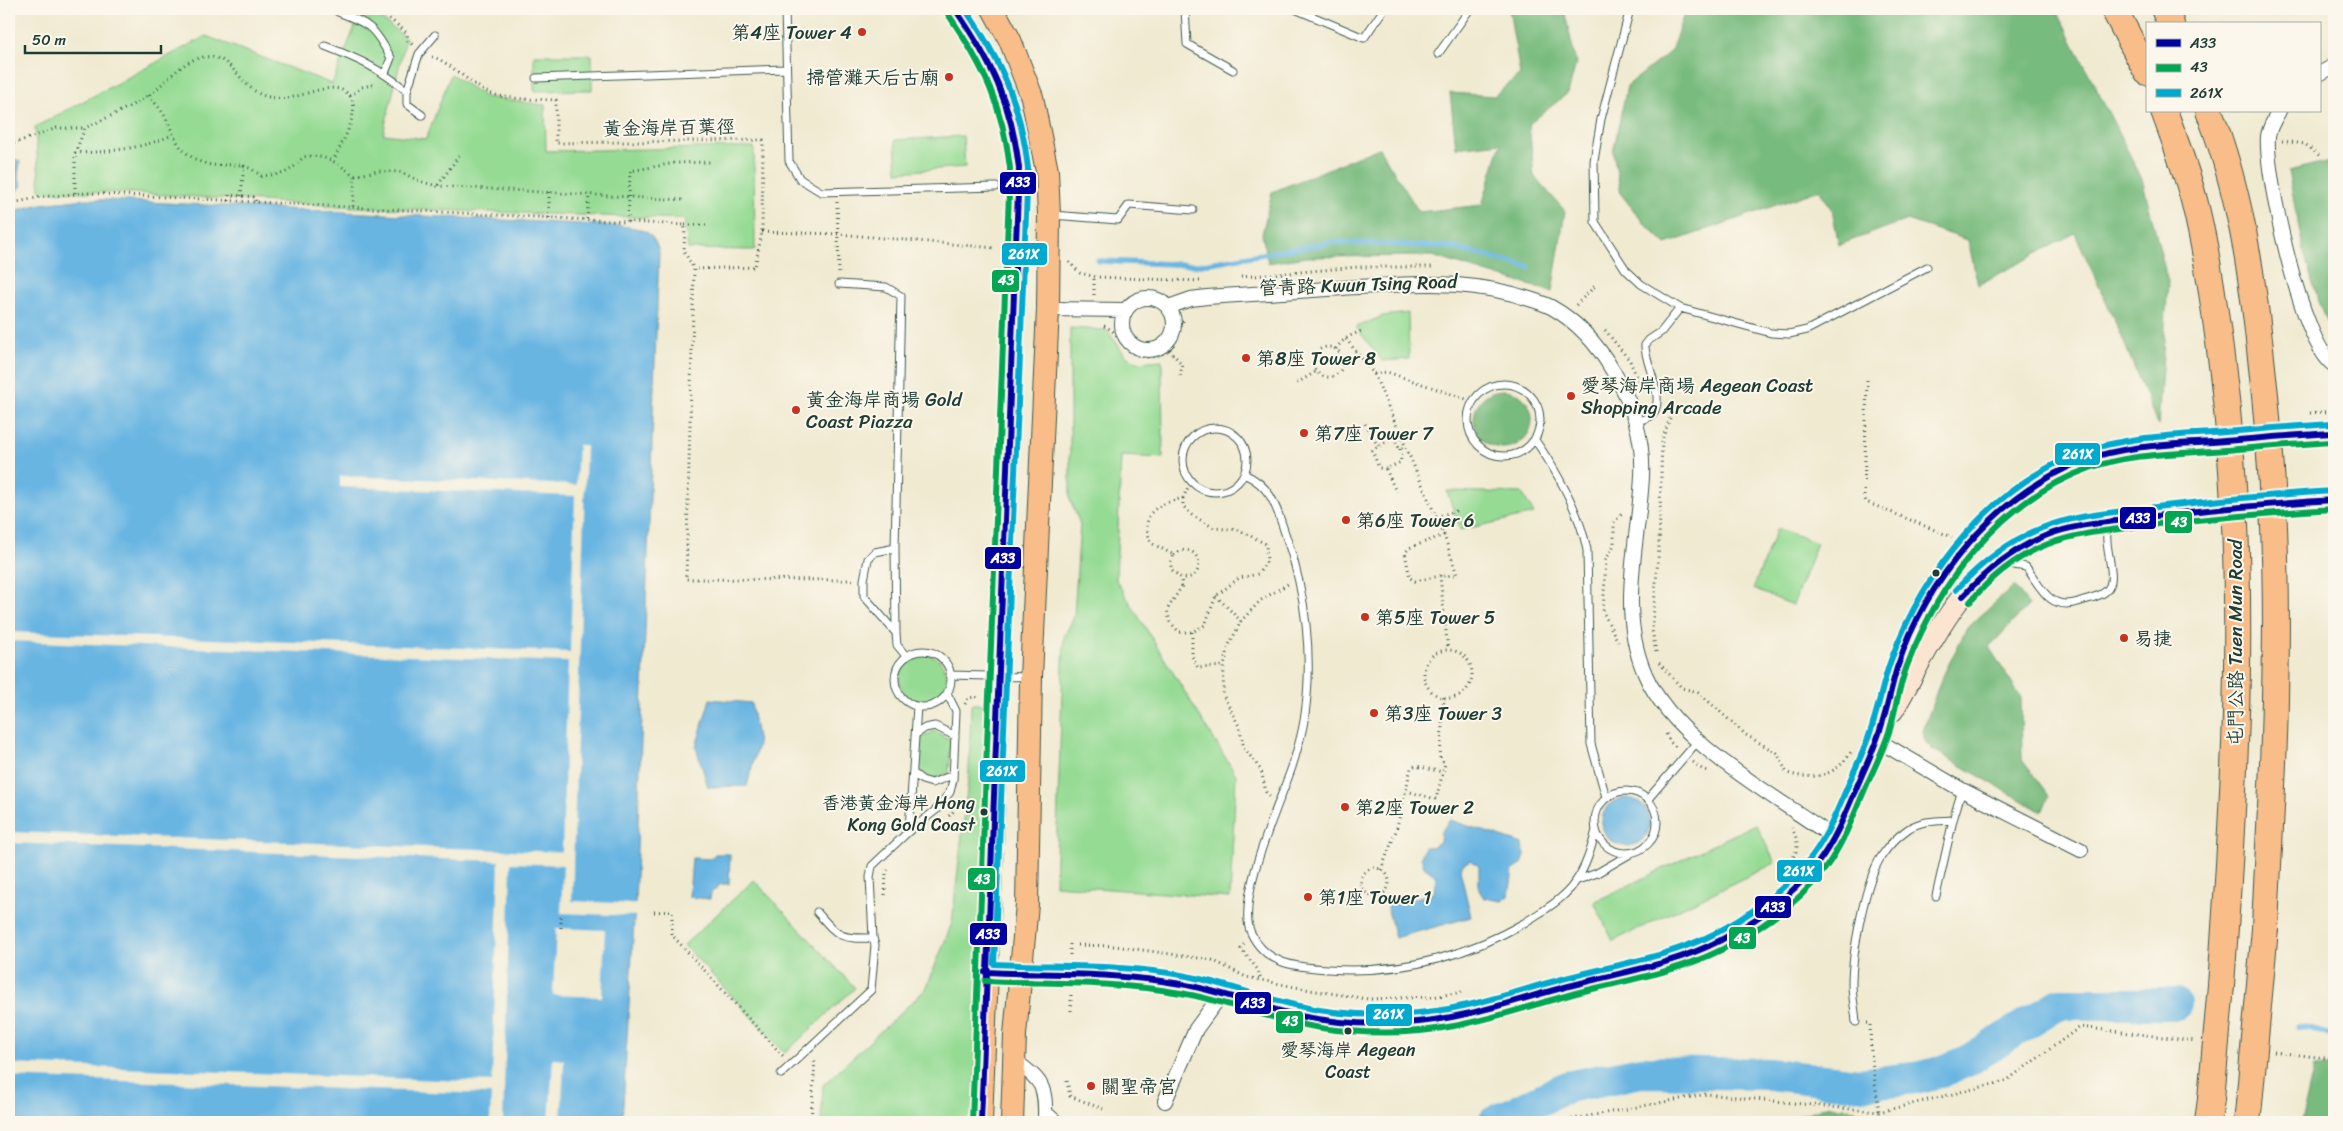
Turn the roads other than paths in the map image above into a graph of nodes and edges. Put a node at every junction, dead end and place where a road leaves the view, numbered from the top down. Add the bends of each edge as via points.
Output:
1 (785, 9) edge
2 (955, 9) edge
3 (993, 9) edge
4 (1185, 9) edge
5 (1295, 9) edge
6 (1384, 9) edge
7 (1470, 9) edge
8 (1630, 9) edge
9 (2114, 9) edge
10 (2164, 9) edge
11 (338, 12) dead end
12 (2170, 22) edge
13 (435, 35) dead end
14 (325, 46) dead end
15 (1438, 54) dead end
16 (2334, 66) edge
17 (786, 69) junction
18 (1233, 70) dead end
19 (2146, 70) edge
20 (385, 73) junction
21 (2320, 73) edge
22 (536, 78) dead end
23 (407, 91) junction
24 (2164, 112) edge
25 (2209, 112) edge
26 (2279, 112) edge
27 (422, 115) dead end
28 (996, 187) dead end
29 (1193, 210) dead end
30 (1050, 215) junction
31 (1927, 267) dead end
32 (839, 284) road end
33 (1168, 307) junction
34 (1680, 308) junction
35 (1048, 309) junction
36 (1125, 310) junction
37 (2334, 365) edge
38 (1636, 422) junction
39 (2334, 433) edge
40 (2303, 435) tunnel mouth
41 (1535, 440) junction
42 (2180, 444) tunnel mouth
43 (1244, 474) junction
44 (2334, 500) edge
45 (2308, 502) tunnel mouth
46 (2203, 510) tunnel mouth
47 (2112, 522) junction
48 (895, 548) junction
49 (1997, 563) junction
50 (896, 633) junction
51 (906, 656) junction
52 (950, 675) junction
53 (998, 676) junction
54 (1031, 677) junction
55 (947, 693) junction
56 (917, 706) junction
57 (916, 734) junction
58 (955, 736) junction
59 (1878, 736) junction
60 (1698, 741) junction
61 (913, 773) junction
62 (953, 776) junction
63 (1962, 790) junction
64 (1606, 797) junction
65 (1648, 799) junction
66 (1952, 820) junction
67 (909, 830) junction
68 (1596, 830) junction
69 (1833, 837) junction
70 (2081, 850) dead end
71 (1632, 852) junction
72 (1578, 880) junction
73 (1936, 896) dead end
74 (817, 912) dead end
75 (873, 938) junction
76 (985, 972) junction
77 (1022, 974) junction
78 (1221, 994) junction
79 (1856, 1022) road end
80 (1014, 1060) junction
81 (781, 1074) dead end
82 (1165, 1101) dead end
83 (2210, 1110) edge
84 (2248, 1113) edge
85 (1045, 1116) edge
86 (981, 1122) edge
87 (1012, 1122) edge
88 (1061, 1122) edge

1 - 17 lane
2 - 53 main road via 996,74 1005,95 1017,148 1019,188
3 - 30 main road via 1014,48 1032,98 1047,171
4 - 18 lane via 1187,44
5 - 6 lane via 1364,38
7 - 15 lane
8 - 34 lane via 1601,119 1594,161 1595,222 1626,270 1641,284
9 - 19 highway
10 - 12 highway
11 - 20 lane via 367,23 382,42 391,58
13 - 23 lane via 421,51
14 - 20 lane
16 - 21 street
17 - 22 lane
17 - 28 lane via 789,161 800,179 821,192
20 - 23 lane
23 - 27 lane via 407,104
24 - 83 highway, 屯門公路 Tuen Mun Road, bridge via 2194,202 2204,247 2233,465 2239,657 2228,897
25 - 84 highway, 屯門公路 Tuen Mun Road, bridge via 2229,171 2248,247 2270,448 2274,534 2275,696 2265,929
26 - 37 street via 2268,135 2278,212 2292,273 2315,340
29 - 30 lane via 1129,205 1118,220
30 - 35 main road
31 - 34 lane via 1807,330 1790,334 1771,333
32 - 48 lane via 886,287 901,296
33 - 36 street via 1154,298 1146,298
33 - 36 street via 1174,323 1169,340 1154,350 1145,351 1129,343 1124,336 1122,318
33 - 38 street, 管青路 Kwun Tsing Road via 1191,299 1402,284 1437,283 1497,290 1550,306 1575,324 1596,344 1621,384
34 - 38 lane via 1661,332 1645,345 1658,399 1651,415
35 - 36 street
35 - 54 main road
38 - 60 street, 管青路 Kwun Tsing Road via 1642,446 1642,476 1630,587 1633,635 1645,674 1655,693
39 - 40 street
41 - 41 lane via 1515,455 1502,457 1490,454 1472,438 1467,418 1472,401 1489,386 1501,383 1523,388 1535,402 1541,418
41 - 64 lane via 1549,460 1579,520 1587,550 1591,744
42 - 59 street via 2115,452 2086,460 2032,486 1998,512 1960,556 1924,611 1898,664
43 - 43 lane via 1247,464 1243,443 1226,430 1211,428 1188,441 1184,467 1191,481 1204,490 1219,492 1230,489
43 - 72 lane via 1258,480 1272,496 1300,579 1309,675 1305,716 1293,764 1254,873 1247,910 1249,930 1258,944 1275,960 1287,965 1337,970 1407,967 1499,937 1564,896
44 - 45 street
46 - 47 street
47 - 49 street via 2045,536
47 - 49 lane via 2107,528 2110,586 2105,592 2066,606 2052,601 2026,567
48 - 50 lane
48 - 50 lane via 875,552 868,559 864,596
49 - 59 street via 1952,610
50 - 51 lane via 898,645
51 - 52 lane via 914,652 933,653 948,665
51 - 56 lane via 896,671 895,680 902,697
52 - 53 lane
52 - 55 lane
53 - 54 lane
53 - 76 main road
54 - 77 main road
55 - 56 lane via 935,704
55 - 58 lane via 956,711
56 - 57 lane
57 - 58 lane via 935,726
57 - 61 lane
58 - 62 lane
59 - 63 street
59 - 69 street
60 - 65 lane
60 - 69 street, 管青路 Kwun Tsing Road
61 - 62 lane via 932,784
61 - 67 lane
62 - 67 lane via 945,801
63 - 66 lane
63 - 70 street
64 - 65 lane via 1623,790 1640,793
64 - 68 lane via 1595,815
65 - 71 lane via 1657,816 1655,835 1642,849
66 - 73 lane
66 - 79 lane via 1924,821 1909,829 1880,858 1860,922 1853,958
67 - 75 lane via 872,866
68 - 71 lane via 1606,846 1614,851
68 - 72 lane
69 - 78 street via 1816,865 1797,885 1744,927 1694,953 1636,971 1468,1014 1410,1023 1346,1023 1314,1019
71 - 72 lane
74 - 75 lane via 837,934 846,938
75 - 81 lane via 871,990
76 - 77 street
76 - 86 main road
77 - 78 street via 1128,978 1182,984
77 - 80 main road
78 - 82 street via 1196,1029
80 - 85 street via 1036,1077 1046,1092
80 - 87 main road
85 - 88 lane

